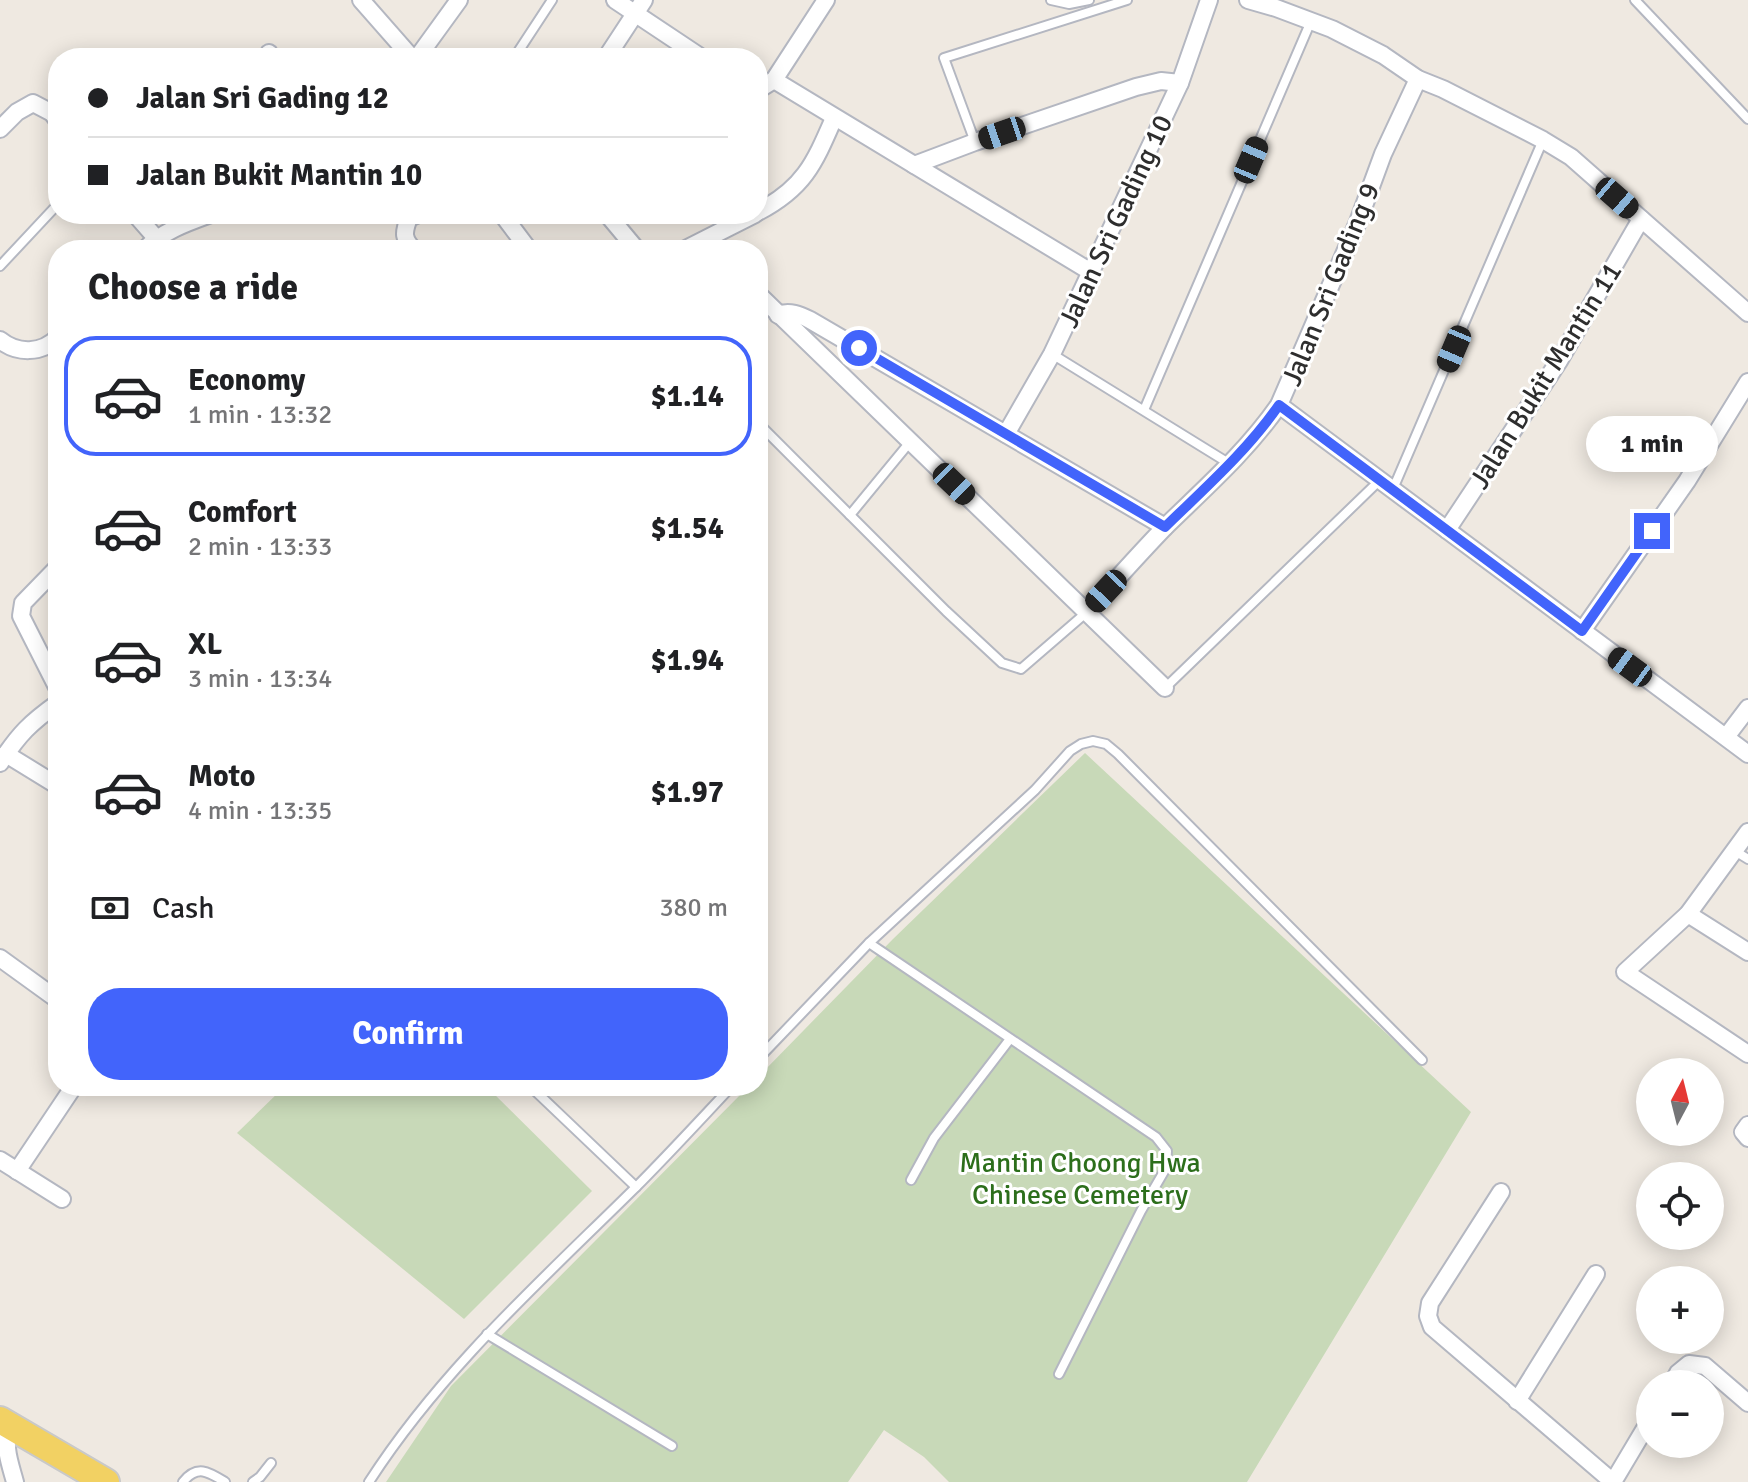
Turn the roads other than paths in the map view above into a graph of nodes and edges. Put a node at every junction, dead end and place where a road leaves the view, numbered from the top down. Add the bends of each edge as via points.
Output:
1 (361, 0) edge
2 (459, 0) edge
3 (552, 0) edge
4 (615, 0) edge
5 (826, 0) edge
6 (1051, 0) edge
7 (1089, 0) edge
8 (1127, 0) edge
9 (1209, 0) edge
10 (1248, 0) edge
11 (1635, 0) edge
12 (640, 7) edge
13 (1311, 21) junction
14 (406, 48) edge
15 (423, 48) edge
16 (521, 48) edge
17 (613, 48) edge
18 (690, 48) edge
19 (1418, 79) junction
20 (774, 80) junction
21 (1180, 83) junction
22 (768, 84) edge
23 (48, 111) edge
24 (834, 118) junction
25 (1748, 119) edge
26 (0, 129) edge
27 (1543, 140) junction
28 (975, 142) junction
29 (914, 165) junction
30 (768, 206) edge
31 (48, 215) edge
32 (1641, 219) junction
33 (184, 224) edge
34 (615, 224) edge
35 (740, 224) edge
36 (157, 240) edge
37 (629, 240) edge
38 (717, 240) edge
39 (0, 266) edge
40 (1091, 272) junction
41 (768, 304) edge
42 (1748, 313) edge
43 (778, 315) junction
44 (0, 340) edge
45 (48, 344) edge
46 (1052, 354) junction
47 (1748, 382) edge
48 (1279, 405) junction
49 (1144, 410) junction
50 (768, 433) edge
51 (1006, 434) junction
52 (910, 442) junction
53 (1230, 464) junction
54 (1387, 485) junction
55 (850, 515) junction
56 (1165, 527) junction
57 (1447, 530) junction
58 (48, 577) edge
59 (1087, 612) junction
60 (1582, 631) junction
61 (48, 669) edge
62 (1165, 688) joint
63 (1748, 708) edge
64 (48, 710) edge
65 (1726, 737) junction
66 (1748, 754) edge
67 (3, 759) edge
68 (48, 781) edge
69 (1748, 832) edge
70 (1741, 854) edge
71 (1688, 914) junction
72 (869, 943) junction
73 (1748, 952) edge
74 (0, 958) edge
75 (48, 993) edge
76 (1010, 1039) junction
77 (768, 1049) edge
78 (1748, 1054) edge
79 (1422, 1060) dead end
80 (67, 1096) edge
81 (540, 1096) edge
82 (722, 1096) edge
83 (1748, 1125) edge
84 (1748, 1138) edge
85 (0, 1160) edge
86 (17, 1171) junction
87 (911, 1180) dead end
88 (636, 1187) junction
89 (1501, 1192) dead end
90 (62, 1199) dead end
91 (1596, 1274) dead end
92 (487, 1334) junction
93 (1682, 1370) edge
94 (1710, 1370) edge
95 (1059, 1374) dead end
96 (1724, 1382) edge
97 (1517, 1401) junction
98 (1748, 1403) edge
99 (6, 1423) edge
100 (1636, 1443) edge
101 (672, 1446) dead end
102 (271, 1463) dead end
103 (15, 1482) edge
104 (106, 1482) edge
105 (183, 1482) edge
106 (225, 1482) edge
107 (253, 1482) edge
108 (369, 1482) edge
109 (1613, 1482) edge

1 - 14 street
2 - 15 street
3 - 16 lane
4 - 12 street
5 - 20 street
6 - 7 lane
8 - 28 lane via 944,58
9 - 21 street, Jalan Sri Gading 10
10 - 13 street
11 - 25 lane
12 - 17 street
12 - 18 street
13 - 19 street via 1383,55
13 - 49 lane
19 - 27 street
19 - 48 street, Jalan Sri Gading 9
20 - 22 street
20 - 24 street
21 - 28 street via 1136,87
21 - 40 street, Jalan Sri Gading 10
23 - 26 street via 33,103
24 - 29 street
24 - 30 street via 802,181
27 - 32 street via 1571,157
27 - 54 lane
28 - 29 street
29 - 40 street
31 - 39 lane
32 - 42 street
32 - 57 street, Jalan Bukit Mantin 11 via 1559,361
33 - 36 street
34 - 37 street
35 - 38 street
40 - 46 street, Jalan Sri Gading 10
41 - 43 street
43 - 51 street via 810,320
43 - 52 street
44 - 45 street via 31,351
46 - 49 lane
46 - 51 street, Jalan Sri Gading 10
47 - 60 street via 1687,481
48 - 53 street, Jalan Sri Gading 9
48 - 54 street
49 - 53 lane
50 - 55 lane
51 - 56 street
52 - 55 lane
52 - 59 street
53 - 56 street, Jalan Sri Gading 9
54 - 57 street
54 - 62 lane
55 - 59 lane via 1002,663 1021,669
56 - 59 street, Jalan Sri Gading 9
57 - 60 street
58 - 61 street via 23,603 21,616
59 - 62 street
60 - 65 street
63 - 65 street
64 - 67 street via 16,739
65 - 66 street
67 - 68 street
69 - 70 street
70 - 71 street
71 - 73 street
71 - 78 street via 1625,972
72 - 76 lane
72 - 77 lane
72 - 79 lane via 1035,790 1070,751 1093,741 1118,754
74 - 75 street
76 - 87 lane via 934,1138
76 - 95 lane via 1156,1137 1167,1151 1166,1168
80 - 86 street
81 - 88 lane
82 - 88 lane
83 - 84 street via 1743,1132
85 - 86 street
86 - 90 street
88 - 92 lane
89 - 97 street via 1430,1303 1428,1316 1432,1327
91 - 97 street
92 - 101 lane
92 - 108 lane via 442,1383
93 - 94 street via 1689,1364
96 - 98 street
97 - 109 street
99 - 103 street
99 - 104 main road
100 - 109 street
102 - 107 lane
105 - 106 lane via 198,1471

